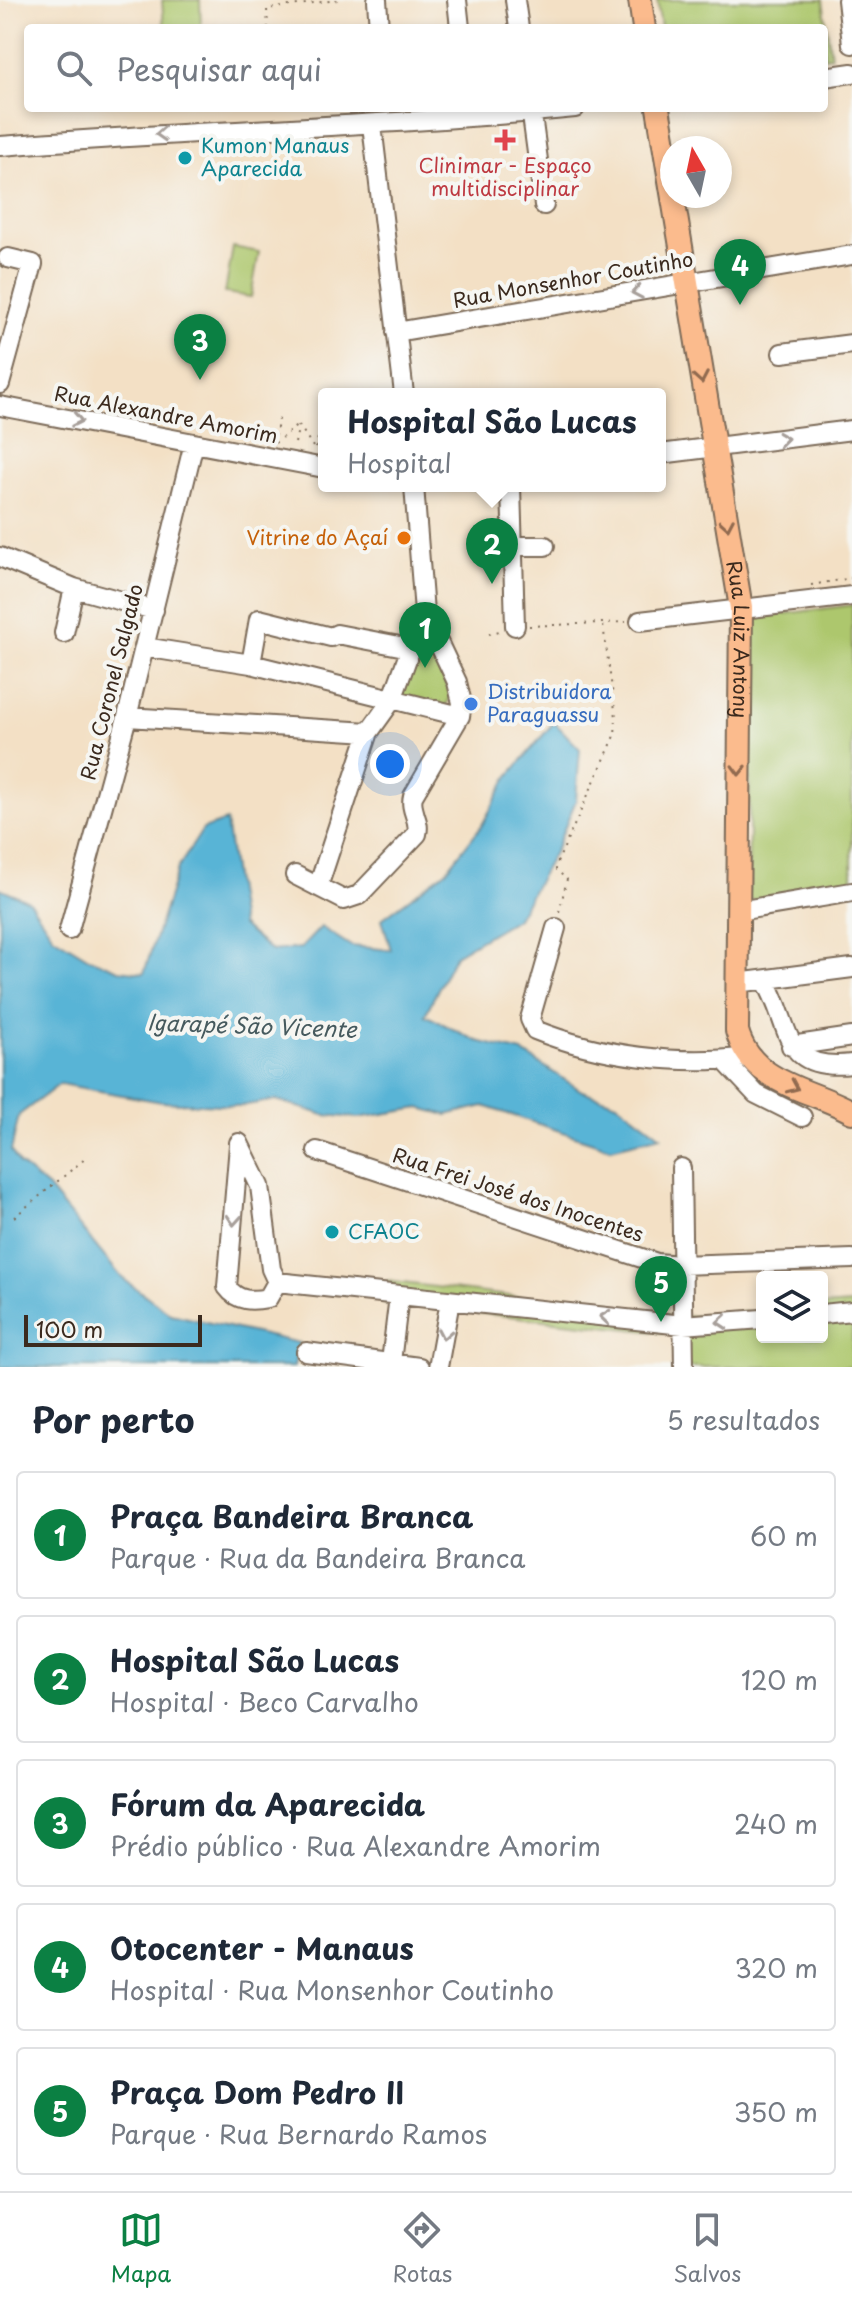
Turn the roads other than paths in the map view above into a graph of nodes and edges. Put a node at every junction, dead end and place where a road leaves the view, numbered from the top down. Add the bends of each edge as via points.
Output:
1 (377, 0) edge
2 (457, 0) edge
3 (515, 0) edge
4 (640, 0) edge
5 (847, 0) edge
6 (379, 24) edge
7 (460, 24) edge
8 (518, 24) edge
9 (643, 24) edge
10 (852, 44) edge
11 (852, 73) edge
12 (828, 76) edge
13 (489, 112) edge
14 (531, 112) edge
15 (659, 112) edge
16 (468, 113) edge
17 (381, 119) edge
18 (0, 146) edge
19 (544, 205) dead end
20 (852, 255) edge
21 (8, 258) dead end
22 (685, 283) junction
23 (396, 332) junction
24 (852, 344) edge
25 (782, 353) dead end
26 (0, 384) edge
27 (403, 388) edge
28 (0, 406) edge
29 (852, 430) edge
30 (194, 443) junction
31 (713, 448) junction
32 (666, 453) edge
33 (317, 461) edge
34 (414, 492) edge
35 (511, 492) edge
36 (515, 546) junction
37 (545, 546) dead end
38 (0, 557) edge
39 (74, 588) junction
40 (852, 596) edge
41 (741, 608) junction
42 (154, 610) junction
43 (424, 612) junction
44 (640, 621) road end
45 (515, 626) road end
46 (64, 633) dead end
47 (144, 647) junction
48 (410, 648) junction
49 (251, 664) junction
50 (392, 700) junction
51 (460, 716) junction
52 (127, 717) junction
53 (369, 732) junction
54 (295, 875) dead end
55 (318, 887) junction
56 (852, 892) edge
57 (738, 911) junction
58 (556, 928) road end
59 (69, 930) dead end
60 (852, 968) edge
61 (765, 980) junction
62 (737, 983) junction
63 (852, 1037) edge
64 (791, 1046) junction
65 (747, 1057) junction
66 (724, 1060) junction
67 (852, 1064) edge
68 (852, 1112) edge
69 (802, 1117) dead end
70 (317, 1151) dead end
71 (681, 1168) dead end
72 (852, 1259) edge
73 (680, 1265) junction
74 (277, 1282) junction
75 (399, 1296) junction
76 (450, 1301) junction
77 (852, 1311) edge
78 (828, 1313) edge
79 (756, 1319) edge
80 (683, 1325) junction
81 (306, 1359) edge
82 (391, 1362) junction
83 (419, 1367) edge
84 (438, 1367) edge
85 (684, 1367) edge

1 - 6 street
2 - 7 street
3 - 8 street
4 - 9 main road
5 - 10 street
11 - 12 street
13 - 16 street
14 - 19 street
15 - 22 main road, Rua Luiz Antony
16 - 17 street
17 -> 18 street
17 - 23 street
20 - 22 street, Rua Monsenhor Coutinho
21 - 26 street via 33,264
22 -> 23 street, Rua Monsenhor Coutinho
22 -> 31 main road, Rua Luiz Antony
23 - 27 street
24 - 25 street
28 -> 30 street, Rua Alexandre Amorim
31 -> 29 street
30 - 33 street, Rua Alexandre Amorim via 272,450 292,461
30 - 42 street, Rua Coronel Salgado
31 - 32 street
31 -> 41 main road, Rua Luiz Antony
34 - 43 street
35 - 36 street
36 - 37 street
36 - 45 street
38 - 39 street
39 - 42 street
39 - 46 street
40 - 41 street
41 - 44 street
41 -> 57 main road, Rua Luiz Antony
42 - 47 street, Rua Coronel Salgado
43 - 48 street
43 - 51 street via 457,682
47 - 49 street
47 - 52 street, Rua Coronel Salgado
48 - 49 street via 331,637 259,619
48 - 50 street
49 - 50 street
50 - 51 street
50 - 53 street
51 - 55 street via 413,796 417,834 359,895 344,900
52 - 53 street
52 - 59 street, Rua Coronel Salgado
53 - 55 street
54 - 55 street
56 - 57 street
57 - 62 main road, Rua Luiz Antony
58 - 66 street via 530,1019 535,1030 588,1046 656,1057
60 - 61 street
61 - 62 street
61 - 64 street
62 - 65 main road, Rua Luiz Antony via 737,1031
63 - 64 street
64 - 67 street via 824,1067
65 - 66 street
65 -> 68 main road via 779,1081
66 - 69 street via 756,1094
70 - 73 street, Rua Frei José dos Inocentes via 612,1251
71 - 73 street
72 - 73 street, Rua Frei José dos Inocentes
73 - 80 street
74 -> 74 street via 260,1186 239,1143 227,1287 238,1298 257,1300 268,1298
74 - 75 street
75 - 76 street
75 - 82 street
80 -> 76 street
76 -> 84 street
77 - 78 street
79 -> 80 street
80 - 85 street
81 - 82 street
82 - 83 street

